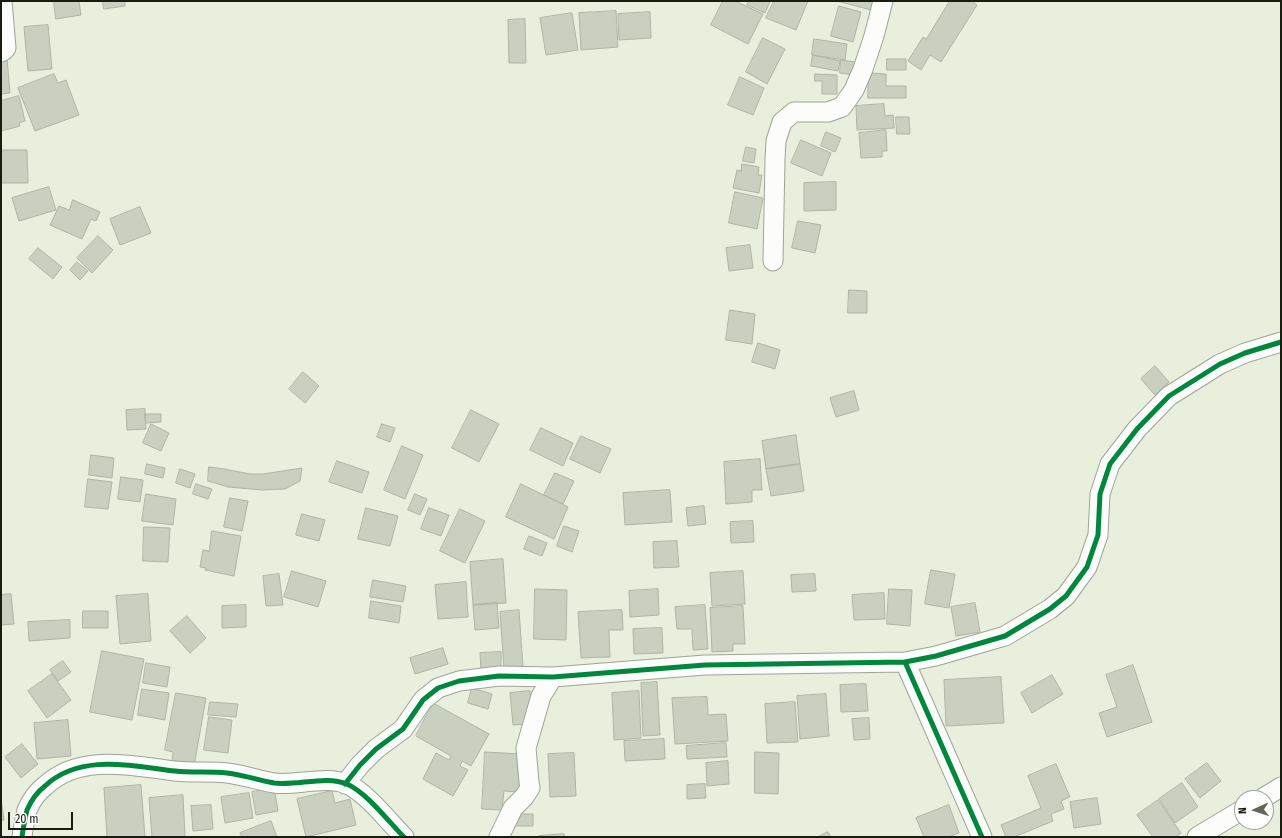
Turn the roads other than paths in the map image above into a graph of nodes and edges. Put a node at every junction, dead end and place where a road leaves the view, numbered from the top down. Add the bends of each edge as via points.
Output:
1 (2, 1) edge
2 (883, 1) edge
3 (1, 52) edge
4 (774, 261) dead end
5 (1281, 342) edge
6 (905, 662) junction
7 (552, 676) junction
8 (345, 784) junction
9 (1234, 815) edge
10 (22, 837) edge
11 (404, 837) edge
12 (498, 837) edge
13 (982, 837) edge
14 (1197, 837) edge

1 - 3 street via 6,48
2 - 4 street via 863,69 854,90 842,107 828,112 794,112 782,122 776,141
5 - 6 street via 1220,364 1169,396 1137,429 1110,464 1100,494 1098,535 1087,567 1066,596 1050,609 1005,636
6 - 7 street via 705,665
6 - 13 street
7 - 8 street via 499,676 459,681 438,688 423,700 403,728 376,749
7 - 12 street via 541,696 526,748 530,788 513,808
8 - 10 street via 333,781 275,783 226,773 185,772 121,765 74,768 53,778 37,793 28,809
8 - 11 street via 359,790
9 - 14 street

